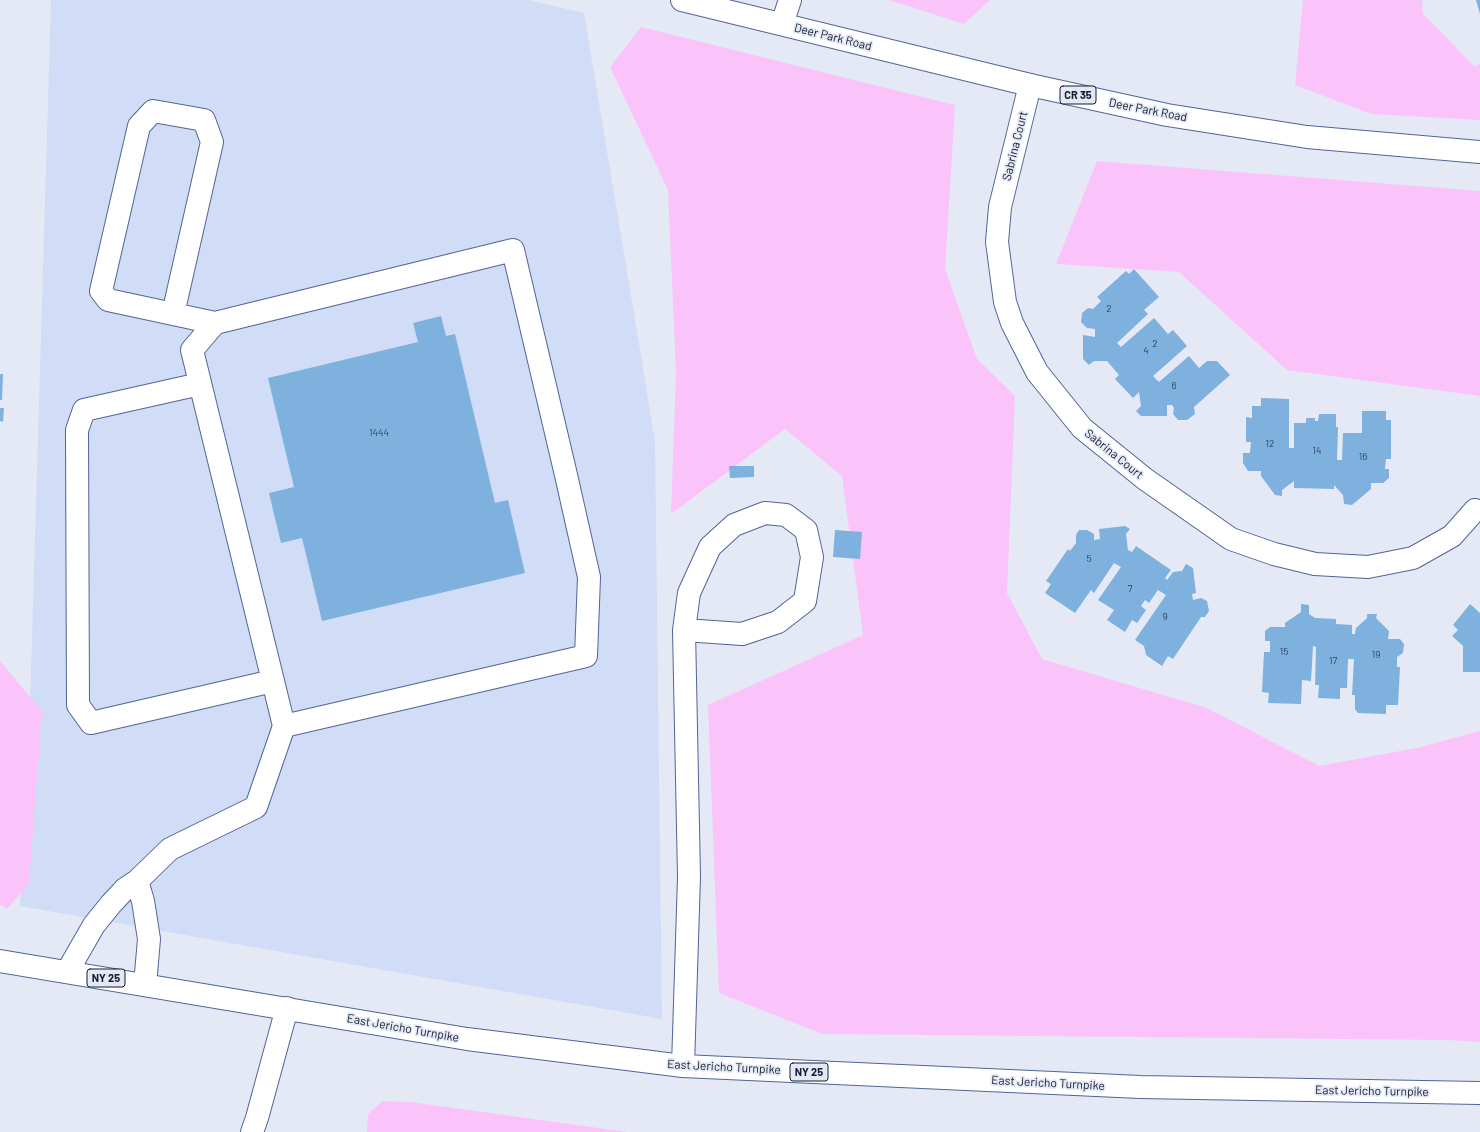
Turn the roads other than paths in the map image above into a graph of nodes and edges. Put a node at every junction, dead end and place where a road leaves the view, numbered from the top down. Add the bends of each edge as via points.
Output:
1 (682, 0) edge
2 (790, 0) edge
3 (782, 24) junction
4 (1030, 85) junction
5 (1480, 152) edge
6 (173, 314) junction
7 (215, 323) junction
8 (200, 384) junction
9 (1475, 510) dead end
10 (684, 630) junction
11 (273, 681) junction
12 (284, 726) junction
13 (137, 881) junction
14 (0, 961) edge
15 (67, 972) junction
16 (144, 984) junction
17 (287, 1008) junction
18 (683, 1066) junction
19 (1480, 1093) edge
20 (252, 1132) edge

1 - 3 main road, Deer Park Road / CR 35
2 - 3 main road
3 - 4 main road, Deer Park Road / CR 35
4 - 5 main road, Deer Park Road / CR 35 via 1167,115 1307,137
4 - 9 main road, Sabrina Court via 1000,207 997,242 1005,302 1012,323 1037,372 1082,428 1145,479 1231,539 1274,554 1315,564 1368,567 1413,558 1452,536
6 - 6 main road via 108,300 101,290 139,126 153,111 204,120 212,142
6 - 7 main road
7 - 8 main road via 192,350
7 - 12 main road via 513,250 589,577 586,656
8 - 11 main road
8 - 11 main road via 84,410 77,430 78,705 91,723
10 - 10 main road via 689,593 710,547 734,524 765,513 786,515 806,530 812,557 805,601 778,622 742,634
10 - 18 main road via 689,877
11 - 12 main road
12 - 13 main road via 256,807 170,849
13 - 15 main road via 115,899 94,925
13 - 16 main road via 149,939
14 - 15 main road, East Jericho Turnpike / NY 25
15 - 16 main road, East Jericho Turnpike / NY 25
16 - 17 main road, East Jericho Turnpike / NY 25
17 - 18 main road, East Jericho Turnpike / NY 25 via 467,1039
17 - 20 main road
18 - 19 main road, East Jericho Turnpike / NY 25 via 1140,1087

